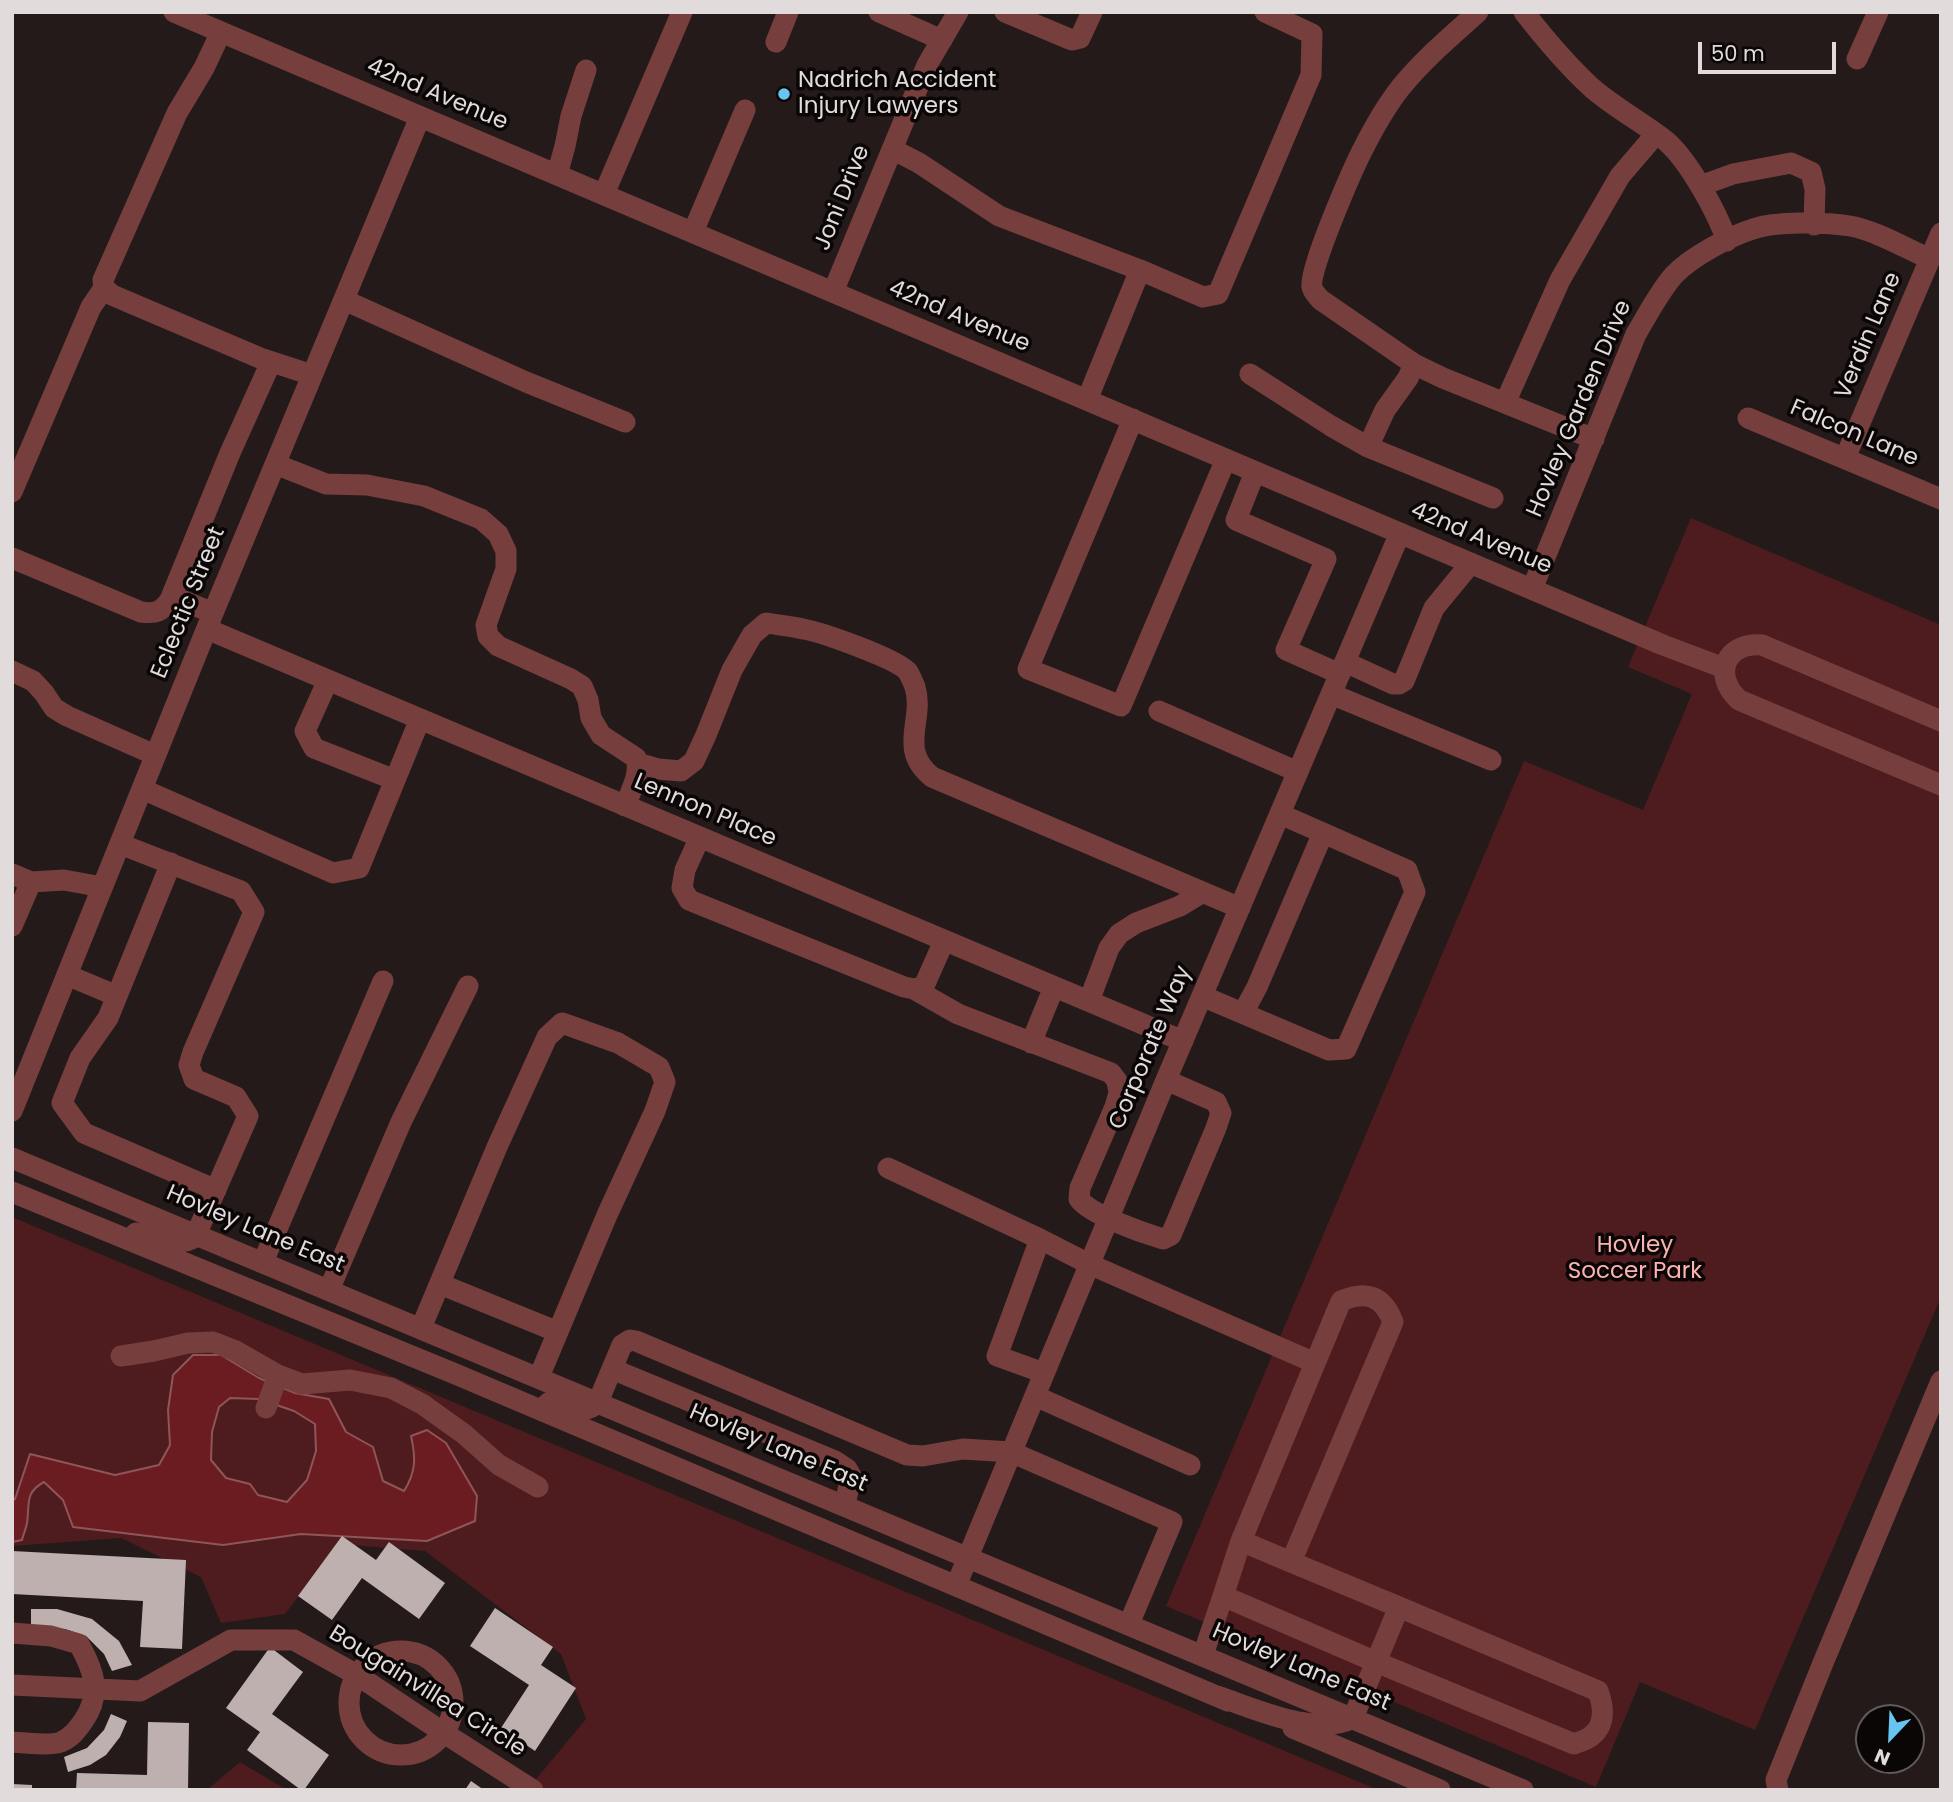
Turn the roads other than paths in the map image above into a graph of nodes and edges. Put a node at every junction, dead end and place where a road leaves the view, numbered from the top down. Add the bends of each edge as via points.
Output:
1 (174, 12) edge
2 (682, 12) edge
3 (788, 12) edge
4 (958, 12) edge
5 (1006, 12) edge
6 (1092, 12) edge
7 (1265, 12) edge
8 (1478, 12) edge
9 (1524, 12) edge
10 (1878, 12) edge
11 (889, 14) edge
12 (221, 32) junction
13 (942, 40) junction
14 (776, 42) dead end
15 (1857, 59) dead end
16 (586, 70) dead end
17 (745, 110) dead end
18 (420, 117) junction
19 (1656, 134) junction
20 (892, 149) junction
21 (557, 175) junction
22 (1700, 186) junction
23 (604, 194) junction
24 (1814, 225) junction
25 (693, 232) junction
26 (1941, 233) edge
27 (1727, 241) junction
28 (1930, 259) junction
29 (1140, 270) junction
30 (104, 288) junction
31 (833, 292) junction
32 (344, 300) junction
33 (271, 362) junction
34 (1414, 364) junction
35 (1250, 374) dead end
36 (312, 375) junction
37 (1087, 400) junction
38 (1505, 403) junction
39 (1748, 418) dead end
40 (1133, 419) junction
41 (625, 422) dead end
42 (1594, 439) junction
43 (1368, 447) junction
44 (1226, 459) junction
45 (1846, 459) junction
46 (275, 464) junction
47 (1255, 472) junction
48 (12, 492) edge
49 (1493, 499) dead end
50 (1941, 499) edge
51 (1400, 533) junction
52 (12, 558) edge
53 (1471, 563) junction
54 (1532, 589) junction
55 (170, 600) junction
56 (210, 621) junction
57 (1343, 668) junction
58 (1724, 668) junction
59 (12, 671) edge
60 (328, 680) junction
61 (1331, 695) junction
62 (1159, 710) dead end
63 (420, 719) junction
64 (1941, 721) edge
65 (155, 755) junction
66 (1491, 760) dead end
67 (638, 763) junction
68 (1298, 772) junction
69 (395, 780) junction
70 (1941, 785) edge
71 (142, 789) junction
72 (625, 806) junction
73 (1280, 814) junction
74 (1322, 834) junction
75 (700, 837) junction
76 (120, 844) junction
77 (171, 863) junction
78 (22, 878) edge
79 (102, 887) junction
80 (1203, 892) junction
81 (1240, 908) junction
82 (12, 926) edge
83 (944, 941) junction
84 (67, 975) junction
85 (383, 981) dead end
86 (468, 986) dead end
87 (1055, 987) junction
88 (915, 989) junction
89 (117, 996) junction
90 (1202, 996) junction
91 (1089, 1002) junction
92 (1243, 1013) junction
93 (1183, 1041) junction
94 (1031, 1042) junction
95 (1166, 1080) junction
96 (12, 1111) edge
97 (12, 1157) edge
98 (888, 1168) dead end
99 (216, 1191) junction
100 (12, 1192) edge
101 (1108, 1218) junction
102 (86, 1223) junction
103 (197, 1235) junction
104 (1040, 1239) junction
105 (263, 1262) junction
106 (1089, 1264) junction
107 (440, 1284) junction
108 (329, 1290) junction
109 (421, 1328) junction
110 (558, 1332) junction
111 (121, 1356) dead end
112 (1315, 1363) junction
113 (612, 1369) junction
114 (1044, 1373) junction
115 (278, 1375) junction
116 (539, 1377) junction
117 (465, 1378) junction
118 (1941, 1381) edge
119 (1035, 1396) junction
120 (598, 1402) junction
121 (266, 1408) dead end
122 (1011, 1452) junction
123 (1190, 1465) dead end
124 (538, 1487) dead end
125 (845, 1505) junction
126 (1241, 1541) junction
127 (968, 1557) junction
128 (1292, 1562) junction
129 (956, 1586) junction
130 (1223, 1596) junction
131 (1399, 1607) junction
132 (1129, 1624) junction
133 (12, 1633) edge
134 (1203, 1655) junction
135 (1376, 1662) junction
136 (357, 1675) junction
137 (12, 1685) edge
138 (96, 1689) junction
139 (1217, 1696) junction
140 (1353, 1718) junction
141 (444, 1733) junction
142 (12, 1742) edge
143 (533, 1790) edge
144 (1440, 1790) edge
145 (1523, 1790) edge
146 (1778, 1790) edge

1 - 12 street, 42nd Avenue
2 - 23 street
3 - 14 street
4 - 13 street, Joni Drive
5 - 6 street via 1072,40 1080,38
7 - 29 street via 1312,34 1311,75 1218,294 1203,297
8 - 34 street via 1426,58 1374,128 1313,272 1312,288 1321,300
9 - 19 street via 1594,89
10 - 15 street
11 - 13 street
12 - 18 street, 42nd Avenue
12 - 30 street via 177,113 103,280
13 - 20 street, Joni Drive
16 - 21 street
17 - 25 street
18 - 21 street, 42nd Avenue
18 - 32 street, Eclectic Street
19 - 22 street
19 - 38 street via 1620,176 1560,280
20 - 29 street via 999,216
20 - 31 street, Joni Drive
21 - 23 street, 42nd Avenue
22 - 24 street via 1733,174 1791,163 1811,172
22 - 27 street
23 - 25 street, 42nd Avenue
24 - 27 street, Hovley Garden Drive via 1753,228
24 - 28 street, Hovley Garden Drive via 1850,226
25 - 31 street, 42nd Avenue
26 - 28 street, Verdin Lane
27 - 42 street, Hovley Garden Drive via 1695,257 1654,303 1636,334
28 - 45 street, Verdin Lane
29 - 37 street
30 - 33 street
30 - 48 street via 91,307
31 - 37 street, 42nd Avenue
32 - 36 street, Eclectic Street
32 - 41 street
33 - 36 street
33 - 55 street
34 - 38 street
34 - 43 street
35 - 43 street
36 - 46 street, Eclectic Street
37 - 40 street, 42nd Avenue
38 - 42 street
39 - 45 street, Falcon Lane
40 - 44 street, 42nd Avenue
40 - 44 street via 1028,668 1121,706
42 - 54 street, Hovley Garden Drive
43 - 49 street
44 - 47 street, 42nd Avenue
45 - 50 street, Falcon Lane
46 - 56 street, Eclectic Street
46 - 67 street via 326,484 367,485 424,496 481,519 498,534 506,551 506,569 486,625 488,636 499,646 582,686 590,718 601,735
47 - 51 street, 42nd Avenue
47 - 57 street via 1236,520 1326,559 1286,650
51 - 53 street, 42nd Avenue
51 - 57 street, Corporate Way
52 - 55 street via 141,612 154,614
53 - 54 street, 42nd Avenue
53 - 57 street via 1434,608 1404,681 1393,684
54 - 58 street, 42nd Avenue
55 - 56 street, Lennon Place via 184,601
56 - 60 street, Lennon Place
56 - 65 street, Eclectic Street
57 - 61 street, Corporate Way
58 - 64 street via 1738,648 1762,645
58 - 70 street via 1729,691 1739,700
59 - 65 street via 33,681 54,708 67,716
60 - 63 street, Lennon Place
60 - 69 street via 306,731 314,748
61 - 66 street
61 - 68 street, Corporate Way
62 - 68 street
63 - 69 street
63 - 72 street, Lennon Place
65 - 71 street, Eclectic Street
67 - 72 street
67 - 80 street via 681,771 694,761 732,670 752,635 766,623 805,629 907,670 917,699 914,753 922,770 932,777
68 - 73 street, Corporate Way
69 - 71 street via 359,868 333,873
71 - 76 street, Eclectic Street
72 - 75 street, Lennon Place
73 - 74 street
73 - 81 street, Corporate Way
74 - 92 street
74 - 92 street via 1407,870 1415,892 1346,1049 1329,1050
75 - 83 street, Lennon Place
75 - 88 street via 685,870 682,888 689,900
76 - 77 street
76 - 79 street, Eclectic Street
77 - 89 street
77 - 99 street via 241,891 254,912 189,1065 194,1079 236,1097 248,1116
78 - 79 street
78 - 82 street
79 - 84 street, Eclectic Street
80 - 81 street
80 - 91 street via 1119,934
81 - 90 street, Corporate Way
83 - 87 street, Lennon Place
83 - 88 street via 924,986
84 - 89 street
84 - 96 street, Eclectic Street
85 - 105 street
86 - 108 street via 401,1122
87 - 91 street, Lennon Place
87 - 94 street
88 - 94 street via 958,1014
89 - 99 street via 108,1018 80,1058 62,1103 84,1133
90 - 92 street
90 - 93 street, Corporate Way
91 - 93 street, Lennon Place
93 - 95 street, Corporate Way
94 - 101 street via 1111,1073 1117,1081 1115,1107 1079,1199
95 - 101 street, Corporate Way
95 - 101 street via 1216,1102 1221,1113 1216,1128 1171,1234 1164,1239
97 - 103 street, Hovley Lane East
98 - 104 street
99 - 103 street
100 - 102 street
101 - 106 street, Corporate Way
102 - 103 street via 171,1241 191,1241
102 - 117 street
103 - 105 street, Hovley Lane East
104 - 106 street
104 - 114 street via 997,1356
105 - 108 street, Hovley Lane East
106 - 112 street
106 - 114 street, Corporate Way
107 - 109 street
107 - 110 street
107 - 110 street via 547,1037 562,1023 618,1043 659,1067 665,1082
108 - 109 street, Hovley Lane East
109 - 116 street, Hovley Lane East
110 - 116 street
111 - 115 street via 213,1342
112 - 126 street
112 - 128 street via 1341,1301 1355,1295 1373,1296 1388,1307 1393,1322
113 - 120 street
113 - 122 street via 622,1345 636,1341 907,1455 963,1449
113 - 125 street via 835,1461 851,1476
114 - 119 street, Corporate Way
115 - 121 street
115 - 124 street via 302,1384 350,1380 391,1388 422,1404 499,1465
116 - 120 street, Hovley Lane East
117 - 120 street via 577,1409 588,1410
117 - 129 street
118 - 146 street via 1818,1674 1776,1780
119 - 122 street, Corporate Way
119 - 123 street
120 - 125 street, Hovley Lane East
122 - 127 street, Corporate Way
122 - 132 street via 1172,1522
125 - 127 street, Hovley Lane East
126 - 128 street
126 - 130 street
127 - 129 street, Corporate Way
127 - 132 street, Hovley Lane East
128 - 131 street
129 - 139 street
130 - 134 street
130 - 135 street
131 - 135 street
131 - 135 street via 1598,1691 1604,1706 1601,1723 1591,1737 1574,1744
132 - 134 street, Hovley Lane East
133 - 138 street via 79,1644
134 - 140 street, Hovley Lane East
135 - 140 street
136 - 138 street, Bougainvillea Circle via 294,1640 231,1640 140,1691
136 - 141 street, Bougainvillea Circle
136 - 141 street via 349,1706 352,1721 372,1747 402,1756 418,1753
136 - 141 street via 377,1657 390,1653 418,1654 430,1660 448,1681 452,1694 453,1708
137 - 138 street, Bougainvillea Circle
138 - 142 street via 90,1711 74,1734 58,1743
139 - 140 street via 1303,1723 1342,1724
139 - 144 street
140 - 145 street, Hovley Lane East
141 - 143 street, Bougainvillea Circle

